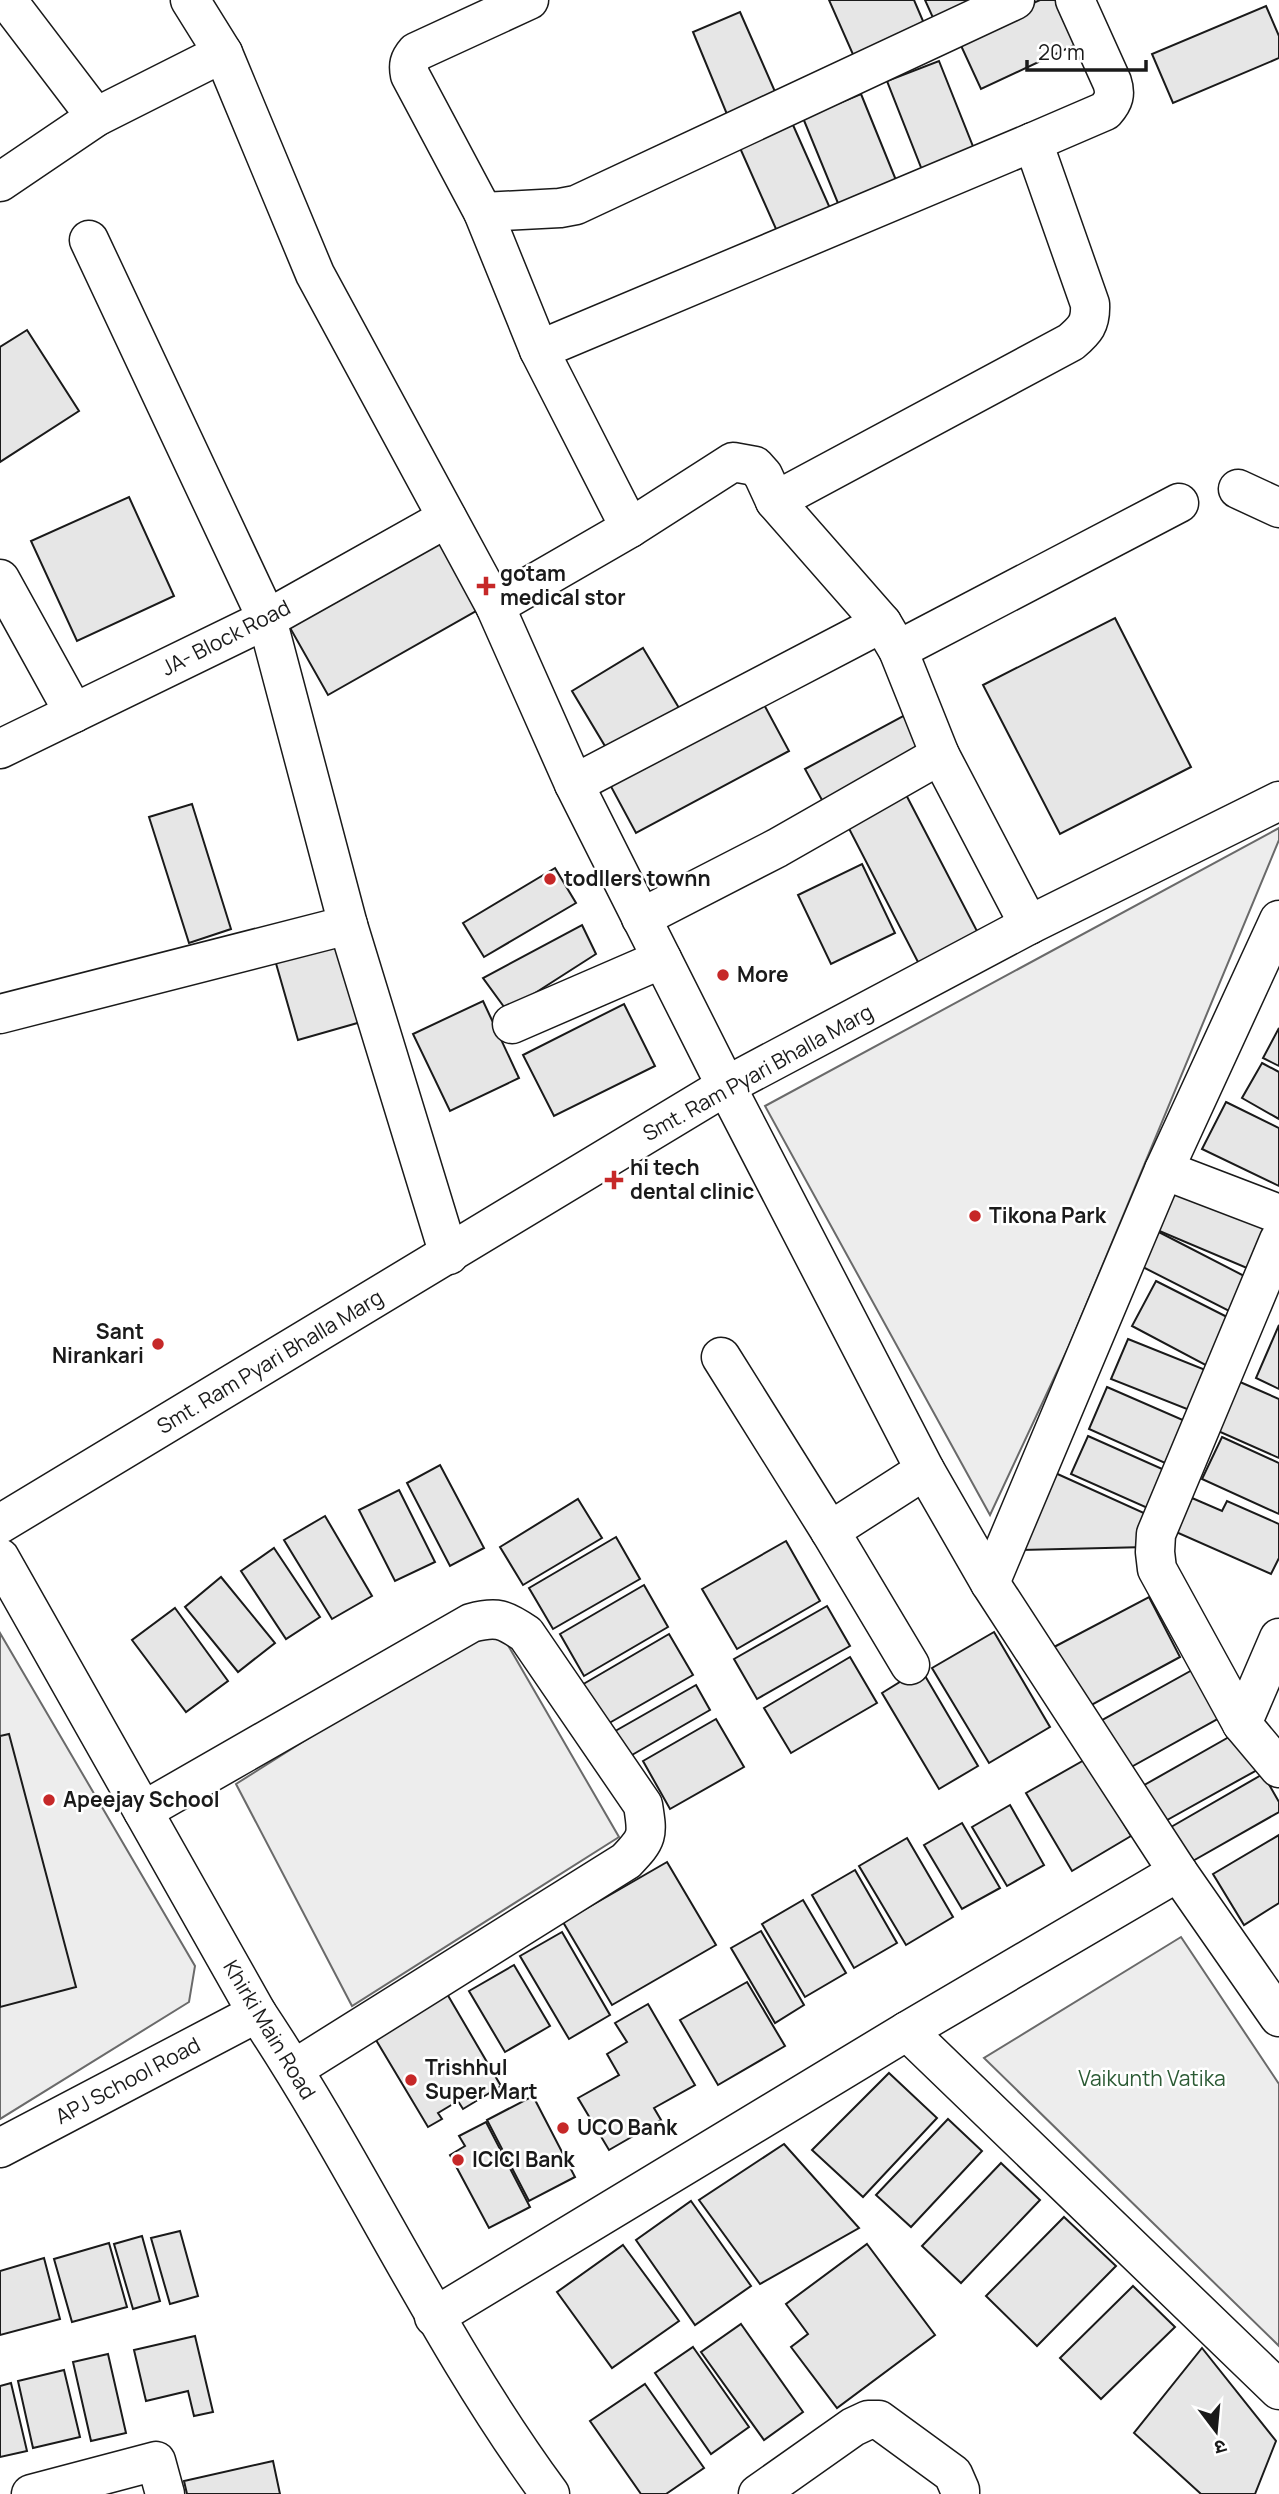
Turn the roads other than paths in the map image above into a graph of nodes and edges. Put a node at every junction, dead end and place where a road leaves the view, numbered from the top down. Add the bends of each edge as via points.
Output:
1 (7, 0) edge
2 (190, 0) edge
3 (529, 0) edge
4 (1016, 0) edge
5 (1075, 0) edge
6 (223, 53) junction
7 (96, 117) junction
8 (1033, 142) junction
9 (0, 182) edge
10 (482, 212) junction
11 (89, 240) dead end
12 (539, 350) junction
13 (1238, 489) dead end
14 (775, 501) junction
15 (1179, 503) dead end
16 (1279, 508) edge
17 (447, 518) junction
18 (630, 528) junction
19 (0, 579) edge
20 (495, 606) junction
21 (267, 619) junction
22 (890, 637) junction
23 (74, 713) junction
24 (0, 749) edge
25 (940, 755) junction
26 (574, 784) junction
27 (1279, 801) edge
28 (641, 918) junction
29 (1279, 920) edge
30 (348, 925) junction
31 (1029, 925) junction
32 (662, 960) junction
33 (0, 1014) edge
34 (512, 1024) dead end
35 (726, 1086) junction
36 (1164, 1170) junction
37 (1279, 1214) edge
38 (1279, 1240) edge
39 (449, 1255) junction
40 (721, 1357) dead end
41 (925, 1470) junction
42 (0, 1524) edge
43 (830, 1531) junction
44 (0, 1558) edge
45 (990, 1583) junction
46 (1279, 1638) edge
47 (910, 1665) dead end
48 (1242, 1724) junction
49 (1279, 1768) edge
50 (142, 1811) junction
51 (1178, 1872) junction
52 (1277, 2007) edge
53 (257, 2013) junction
54 (907, 2031) junction
55 (294, 2069) junction
56 (0, 2148) edge
57 (435, 2317) junction
58 (1279, 2390) edge
59 (31, 2494) edge
60 (165, 2494) edge
61 (550, 2494) edge
62 (758, 2494) edge
63 (960, 2494) edge

1 - 7 street
2 - 6 street
3 - 10 street via 416,52 408,66
4 - 10 street via 576,205
5 - 8 street via 1112,82 1113,102 1105,110
6 - 7 street
6 - 17 street via 315,274
7 - 9 street
8 - 12 street
8 - 14 street via 1090,304 1086,330
10 - 12 street
11 - 21 street
12 - 18 street
13 - 16 street
14 - 18 street via 755,466 733,462
14 - 22 street
15 - 22 street
17 - 20 street
17 - 21 street, JA- Block Road
18 - 20 street
19 - 23 street
20 - 26 street
21 - 23 street, JA- Block Road
21 - 30 street
22 - 25 street
22 - 26 street
23 - 24 street, JA- Block Road
25 - 28 street
25 - 31 street
26 - 28 street
27 - 31 street, Smt. Ram Pyari Bhalla Marg
28 - 32 street
29 - 36 street
30 - 33 street
30 - 39 street
31 - 35 street, Smt. Ram Pyari Bhalla Marg
32 - 34 street
32 - 35 street
35 - 39 street, Smt. Ram Pyari Bhalla Marg
35 - 41 street
36 - 37 street
36 - 45 street
38 - 48 street via 1156,1534 1157,1569
39 - 42 street, Smt. Ram Pyari Bhalla Marg
40 - 43 street
41 - 43 street
41 - 45 street
43 - 47 street
44 - 50 street, Khirki Main Road
45 - 51 street
46 - 48 street
48 - 49 street
50 - 53 street, Khirki Main Road
50 - 55 street via 471,1623 489,1618 507,1620 526,1634 643,1805 644,1843 626,1861
51 - 52 street
51 - 54 street
53 - 55 street, Khirki Main Road
53 - 56 street, APJ School Road
54 - 57 street
54 - 58 street
55 - 57 street, Khirki Main Road
57 - 61 street, Khirki Main Road
59 - 60 street via 156,2461
62 - 63 street via 853,2427 879,2420 953,2474

